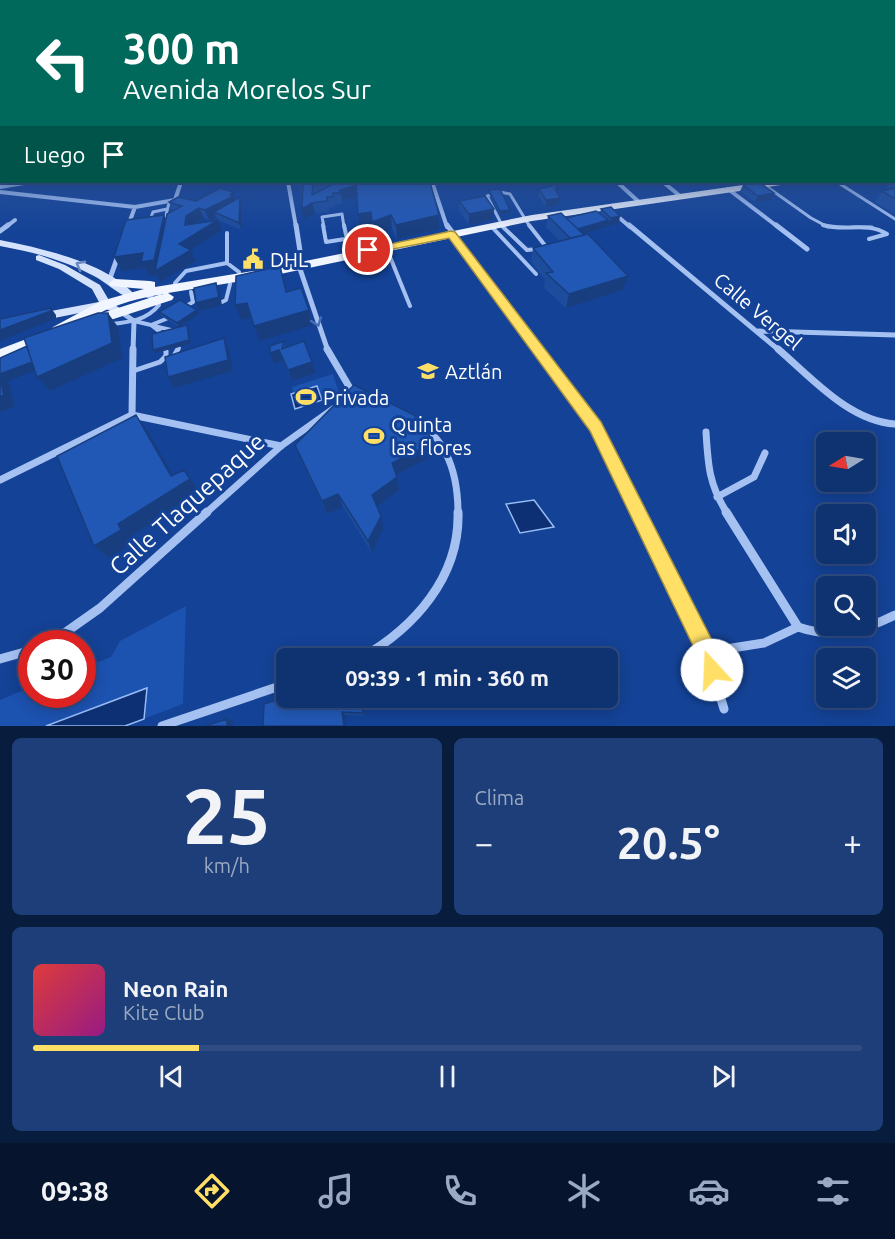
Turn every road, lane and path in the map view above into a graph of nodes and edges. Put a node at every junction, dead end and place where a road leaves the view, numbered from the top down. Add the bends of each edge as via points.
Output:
1 (24, 183) edge
2 (181, 183) edge
3 (288, 183) edge
4 (432, 183) edge
5 (618, 183) edge
6 (664, 183) edge
7 (772, 183) edge
8 (838, 183) edge
9 (764, 184) junction
10 (0, 187) edge
11 (728, 189) junction
12 (0, 192) edge
13 (680, 196) junction
14 (639, 202) junction
15 (169, 203) junction
16 (489, 203) junction
17 (135, 207) junction
18 (607, 208) junction
19 (167, 209) junction
20 (493, 211) junction
21 (521, 215) junction
22 (895, 219) edge
23 (15, 220) dead end
24 (150, 222) edge
25 (496, 226) junction
26 (159, 229) edge
27 (0, 231) edge
28 (227, 233) dead end
29 (126, 234) edge
30 (451, 234) junction
31 (345, 238) junction
32 (869, 239) dead end
33 (0, 243) edge
34 (122, 243) edge
35 (386, 247) junction
36 (807, 249) dead end
37 (0, 250) edge
38 (350, 254) junction
39 (227, 263) junction
40 (299, 266) junction
41 (239, 272) junction
42 (266, 273) junction
43 (536, 274) dead end
44 (112, 282) junction
45 (175, 283) junction
46 (229, 287) junction
47 (136, 294) junction
48 (220, 294) edge
49 (194, 298) junction
50 (156, 300) junction
51 (222, 302) dead end
52 (106, 304) junction
53 (186, 306) edge
54 (410, 306) dead end
55 (197, 311) edge
56 (121, 312) junction
57 (166, 319) edge
58 (26, 320) edge
59 (134, 321) junction
60 (152, 325) junction
61 (176, 325) edge
62 (169, 328) junction
63 (85, 329) edge
64 (70, 331) edge
65 (757, 331) junction
66 (176, 332) edge
67 (53, 334) junction
68 (164, 335) edge
69 (895, 335) edge
70 (179, 347) edge
71 (166, 351) edge
72 (0, 355) edge
73 (160, 362) junction
74 (133, 371) junction
75 (352, 394) junction
76 (363, 398) edge
77 (132, 415) junction
78 (402, 415) edge
79 (895, 424) edge
80 (706, 432) dead end
81 (281, 446) junction
82 (765, 453) dead end
83 (0, 480) edge
84 (717, 497) junction
85 (895, 615) edge
86 (798, 627) junction
87 (72, 630) edge
88 (377, 648) edge
89 (707, 652) junction
90 (18, 654) edge
91 (0, 659) edge
92 (276, 687) edge
93 (724, 708) dead end
94 (162, 726) edge

1 - 10 street
2 - 15 street via 177,197
3 - 40 street
4 - 30 street
5 - 14 street
6 - 13 street
7 - 9 main road
8 - 22 lane
9 - 11 main road
9 - 32 lane via 822,225 837,228 863,224 887,234
11 - 13 main road
11 - 36 street
12 - 17 street
13 - 14 main road
14 - 18 main road
15 - 17 street
15 - 19 lane
16 - 20 lane
16 - 20 lane via 500,206
16 - 21 lane via 492,193 506,193
17 - 29 street
18 - 21 main road
18 - 65 street, Calle Vergel
19 - 24 lane via 153,212
19 - 26 lane
20 - 25 lane
21 - 25 main road
21 - 25 lane via 547,248 527,250
23 - 27 street
25 - 30 main road
25 - 43 lane
28 - 39 lane
30 - 35 main road
30 - 89 street via 596,427
31 - 31 lane via 326,242 322,217 342,214
31 - 38 lane
44 -> 33 street via 52,254
34 - 44 street
35 - 38 main road
35 - 54 lane
37 - 52 street via 62,267 96,287
38 - 40 main road
39 - 41 lane
39 - 45 lane via 186,271
40 - 42 main road
40 -> 75 street via 328,351
41 - 42 main road
41 - 45 main road
42 - 46 main road
42 - 47 main road
44 - 45 main road
44 - 47 street
46 - 48 lane
46 - 49 main road
46 - 51 lane
47 - 50 lane
47 - 52 main road
49 - 50 main road
49 - 53 lane
49 - 55 lane
50 - 56 main road
50 - 59 lane via 156,310
52 - 56 street
52 - 58 street
52 - 67 main road
56 - 59 street
56 - 67 main road
57 - 60 lane
59 - 60 lane
59 - 63 lane
59 - 74 street
60 - 62 lane
60 - 68 lane
61 - 62 lane
62 - 66 lane
64 - 67 lane
65 - 69 street
65 - 79 street, Calle Vergel via 851,410 878,423
67 - 72 main road
70 - 73 lane via 175,355
71 - 73 lane
73 - 74 lane
74 - 77 street
75 - 76 street
75 - 81 street, Calle Tlaquepaque
77 - 81 street
77 - 83 street
78 - 88 street via 422,423 445,448 458,484 459,528 444,579 423,610
80 - 84 street via 709,474
81 - 87 street, Calle Tlaquepaque
82 - 84 street via 754,477
84 - 86 street
85 - 86 street via 873,626 838,635 812,633
86 - 89 street via 764,643
89 - 93 street
90 - 91 street
92 - 94 street

